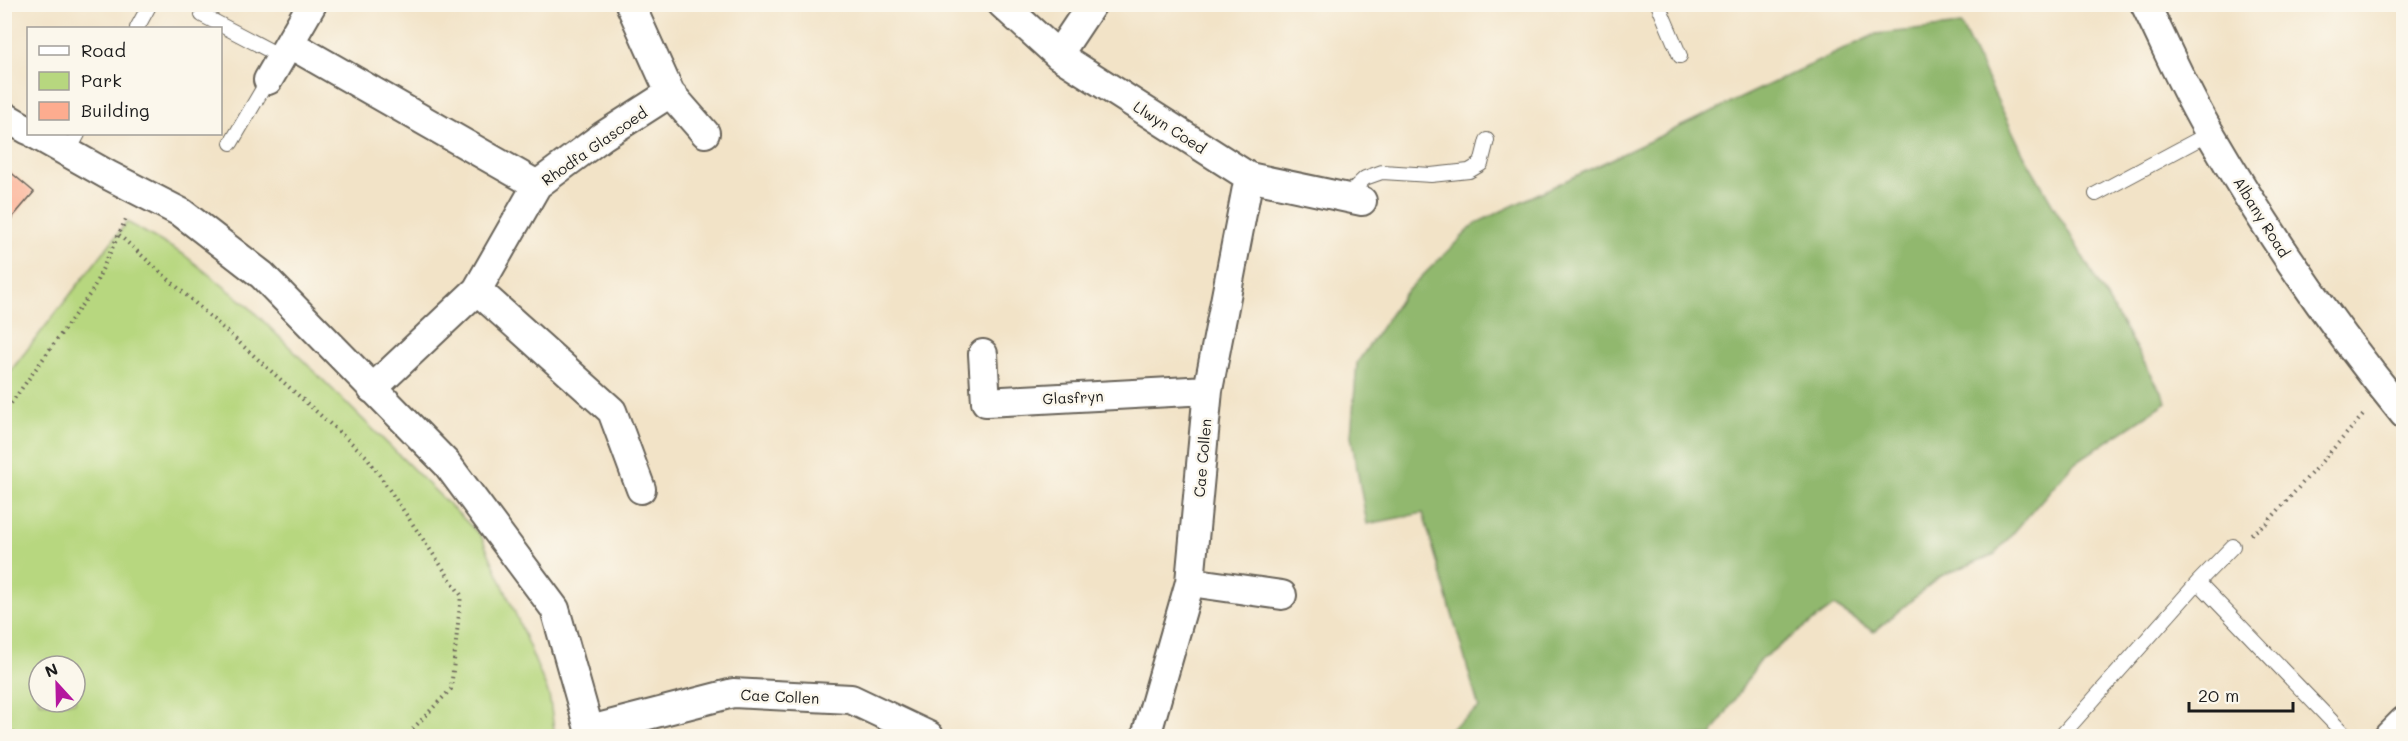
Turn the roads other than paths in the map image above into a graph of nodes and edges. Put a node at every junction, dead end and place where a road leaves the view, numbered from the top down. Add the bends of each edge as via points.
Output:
1 (312, 4) edge
2 (1002, 4) edge
3 (1092, 4) edge
4 (1658, 4) edge
5 (2145, 4) edge
6 (631, 5) edge
7 (149, 6) edge
8 (202, 15) dead end
9 (138, 27) edge
10 (1058, 55) junction
11 (1680, 56) dead end
12 (280, 60) junction
13 (670, 93) junction
14 (4, 116) edge
15 (27, 129) edge
16 (705, 132) dead end
17 (2210, 134) junction
18 (39, 135) edge
19 (1487, 140) dead end
20 (73, 143) edge
21 (231, 143) dead end
22 (1249, 177) junction
23 (537, 185) junction
24 (2096, 194) dead end
25 (1353, 199) joint
26 (477, 290) junction
27 (983, 354) dead end
28 (372, 389) junction
29 (1208, 390) junction
30 (2403, 414) edge
31 (642, 489) dead end
32 (2233, 546) road end
33 (1191, 582) junction
34 (2198, 582) junction
35 (1282, 595) dead end
36 (2403, 721) edge
37 (591, 733) edge
38 (929, 736) edge
39 (1146, 736) edge
40 (2061, 736) edge
41 (2346, 736) edge
42 (2389, 736) edge

1 - 12 street
2 - 10 street, Llwyn Coed
3 - 10 street
4 - 11 lane
5 - 17 street, Albany Road
6 - 13 street
7 - 9 lane
8 - 12 lane
10 - 22 street, Llwyn Coed
12 - 21 lane
12 - 23 street
13 - 16 street
13 - 23 street, Rhodfa Glascoed
14 - 15 street
17 - 24 lane
17 - 30 street, Albany Road via 2276,241 2348,346
18 - 20 street
19 - 25 lane via 1481,165 1469,171 1431,176 1382,172 1365,178
20 - 28 street via 139,191 182,213 262,275
22 - 25 street, Llwyn Coed
22 - 29 street, Cae Collen
23 - 26 street, Rhodfa Glascoed
26 - 28 street, Rhodfa Glascoed
26 - 31 street via 612,411
27 - 29 street, Glasfryn via 986,402
28 - 37 street via 447,464 555,609
29 - 33 street, Cae Collen
32 - 34 lane
33 - 35 street
33 - 39 street, Cae Collen
34 - 40 lane
34 - 41 lane
36 - 42 street
37 - 38 street, Cae Collen via 733,693 851,699

